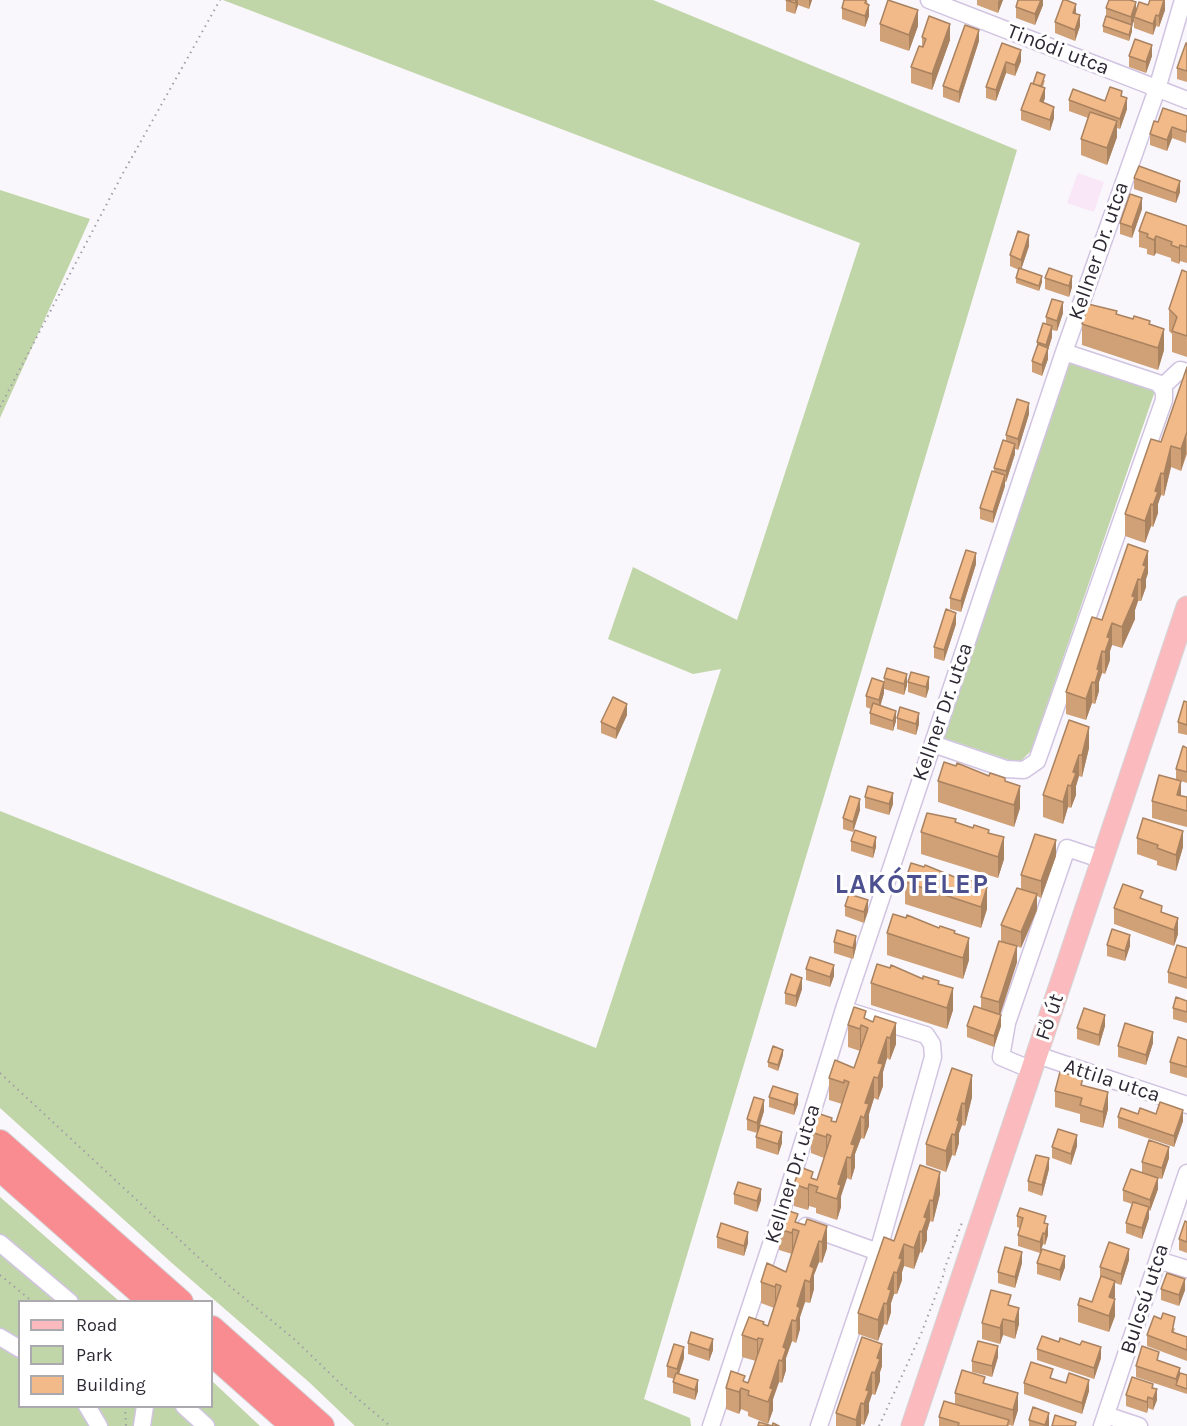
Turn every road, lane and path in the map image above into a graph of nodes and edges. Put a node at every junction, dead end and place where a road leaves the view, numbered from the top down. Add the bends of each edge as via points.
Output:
1 (220, 0) edge
2 (929, 0) edge
3 (1184, 0) edge
4 (1157, 89) junction
5 (1187, 100) edge
6 (1064, 352) junction
7 (1187, 372) edge
8 (1162, 387) junction
9 (0, 407) edge
10 (1187, 607) edge
11 (1183, 637) edge
12 (933, 744) junction
13 (1103, 860) junction
14 (844, 1009) junction
15 (1035, 1063) junction
16 (0, 1073) edge
17 (1187, 1106) edge
18 (0, 1142) edge
19 (0, 1169) edge
20 (1187, 1173) edge
21 (780, 1217) junction
22 (0, 1243) edge
23 (878, 1252) junction
24 (1158, 1260) junction
25 (1187, 1269) edge
26 (0, 1275) edge
27 (962, 1276) junction
28 (31, 1300) edge
29 (68, 1300) edge
30 (149, 1300) edge
31 (179, 1300) edge
32 (213, 1329) edge
33 (0, 1337) edge
34 (18, 1348) edge
35 (213, 1355) edge
36 (934, 1358) junction
37 (88, 1408) edge
38 (125, 1408) edge
39 (145, 1408) edge
40 (185, 1408) edge
41 (1104, 1420) edge
42 (99, 1426) edge
43 (126, 1426) edge
44 (142, 1426) edge
45 (206, 1426) edge
46 (293, 1426) edge
47 (322, 1426) edge
48 (390, 1426) edge
49 (711, 1426) edge
50 (819, 1426) edge
51 (879, 1426) edge
52 (902, 1426) edge
53 (912, 1426) edge
54 (1139, 1426) edge

1 - 9 path
2 - 4 street, Tinódi utca
3 - 4 street, Kellner Dr. utca
4 - 5 street, Tinódi utca
4 - 6 street, Kellner Dr. utca
6 - 8 street
6 - 12 street, Kellner Dr. utca
7 - 8 street via 1180,370
8 - 12 street via 1164,400 1037,761 1024,770 1006,770
10 - 11 main road, Fő út
11 - 13 main road, Fő út
12 - 14 street, Kellner Dr. utca
13 - 15 main road, Fő út
13 - 15 street, Attila utca via 1061,846 1007,1023 1001,1057
14 - 21 street, Kellner Dr. utca
14 - 23 street via 926,1035 932,1044 933,1057
15 - 17 street, Attila utca
15 - 27 main road, Fő út
16 - 48 path via 226,1283
18 - 31 highway
19 - 30 highway
20 - 24 street, Bulcsú utca
21 - 23 street
21 - 49 street, Kellner Dr. utca
22 - 29 street
23 - 50 street
24 - 25 street
24 - 41 street, Bulcsú utca
26 - 28 path
27 - 36 main road, Fő út
27 - 51 path via 944,1270 921,1335
32 - 47 highway
33 - 34 street
35 - 46 highway
36 - 52 main road
36 - 53 main road, Fő út
37 - 42 street
38 - 43 path
39 - 44 street
40 - 45 street
41 - 54 street

